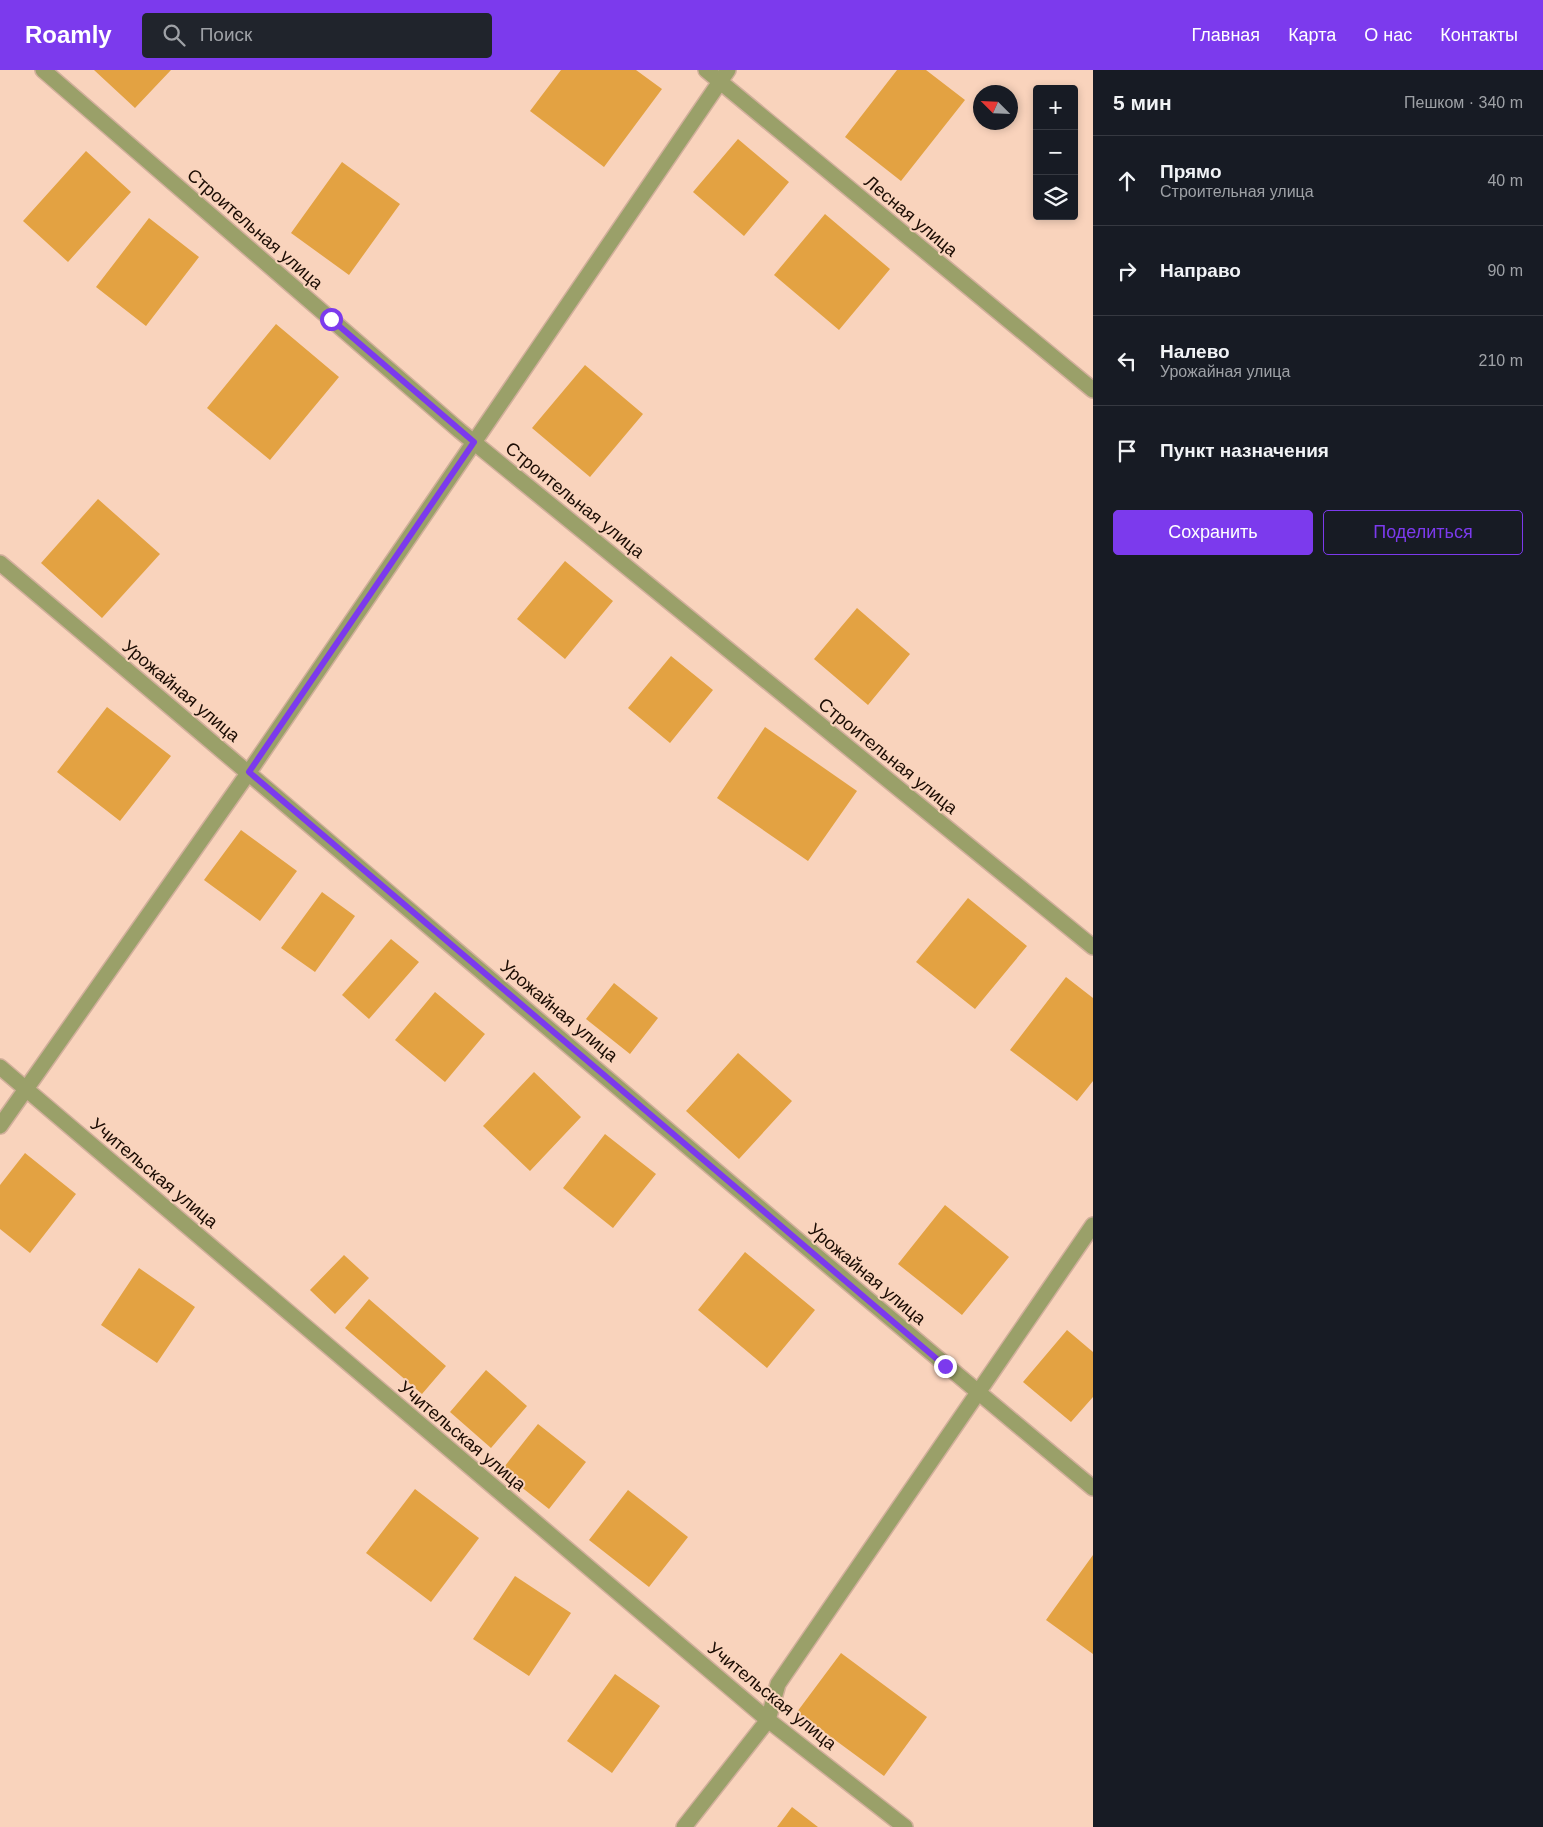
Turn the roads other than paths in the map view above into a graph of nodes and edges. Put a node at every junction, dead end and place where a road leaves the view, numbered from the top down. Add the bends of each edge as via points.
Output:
1 (42, 70) edge
2 (706, 70) edge
3 (724, 76) edge
4 (1093, 390) edge
5 (474, 442) junction
6 (0, 563) edge
7 (249, 772) junction
8 (1093, 947) edge
9 (0, 1067) edge
10 (26, 1089) junction
11 (0, 1126) edge
12 (1093, 1224) edge
13 (979, 1393) junction
14 (1093, 1488) edge
15 (768, 1720) junction
16 (684, 1827) edge
17 (905, 1827) edge

1 - 5 street, Строительная улица
2 - 3 street, Лесная улица
3 - 4 street, Лесная улица
3 - 5 street
5 - 7 street
5 - 8 street, Строительная улица
6 - 7 street, Урожайная улица
7 - 10 street
7 - 13 street, Урожайная улица
9 - 10 street, Учительская улица
10 - 11 street
10 - 15 street, Учительская улица
12 - 13 street
13 - 14 street, Урожайная улица
13 - 15 street via 778,1684
15 - 16 street
15 - 17 street, Учительская улица

